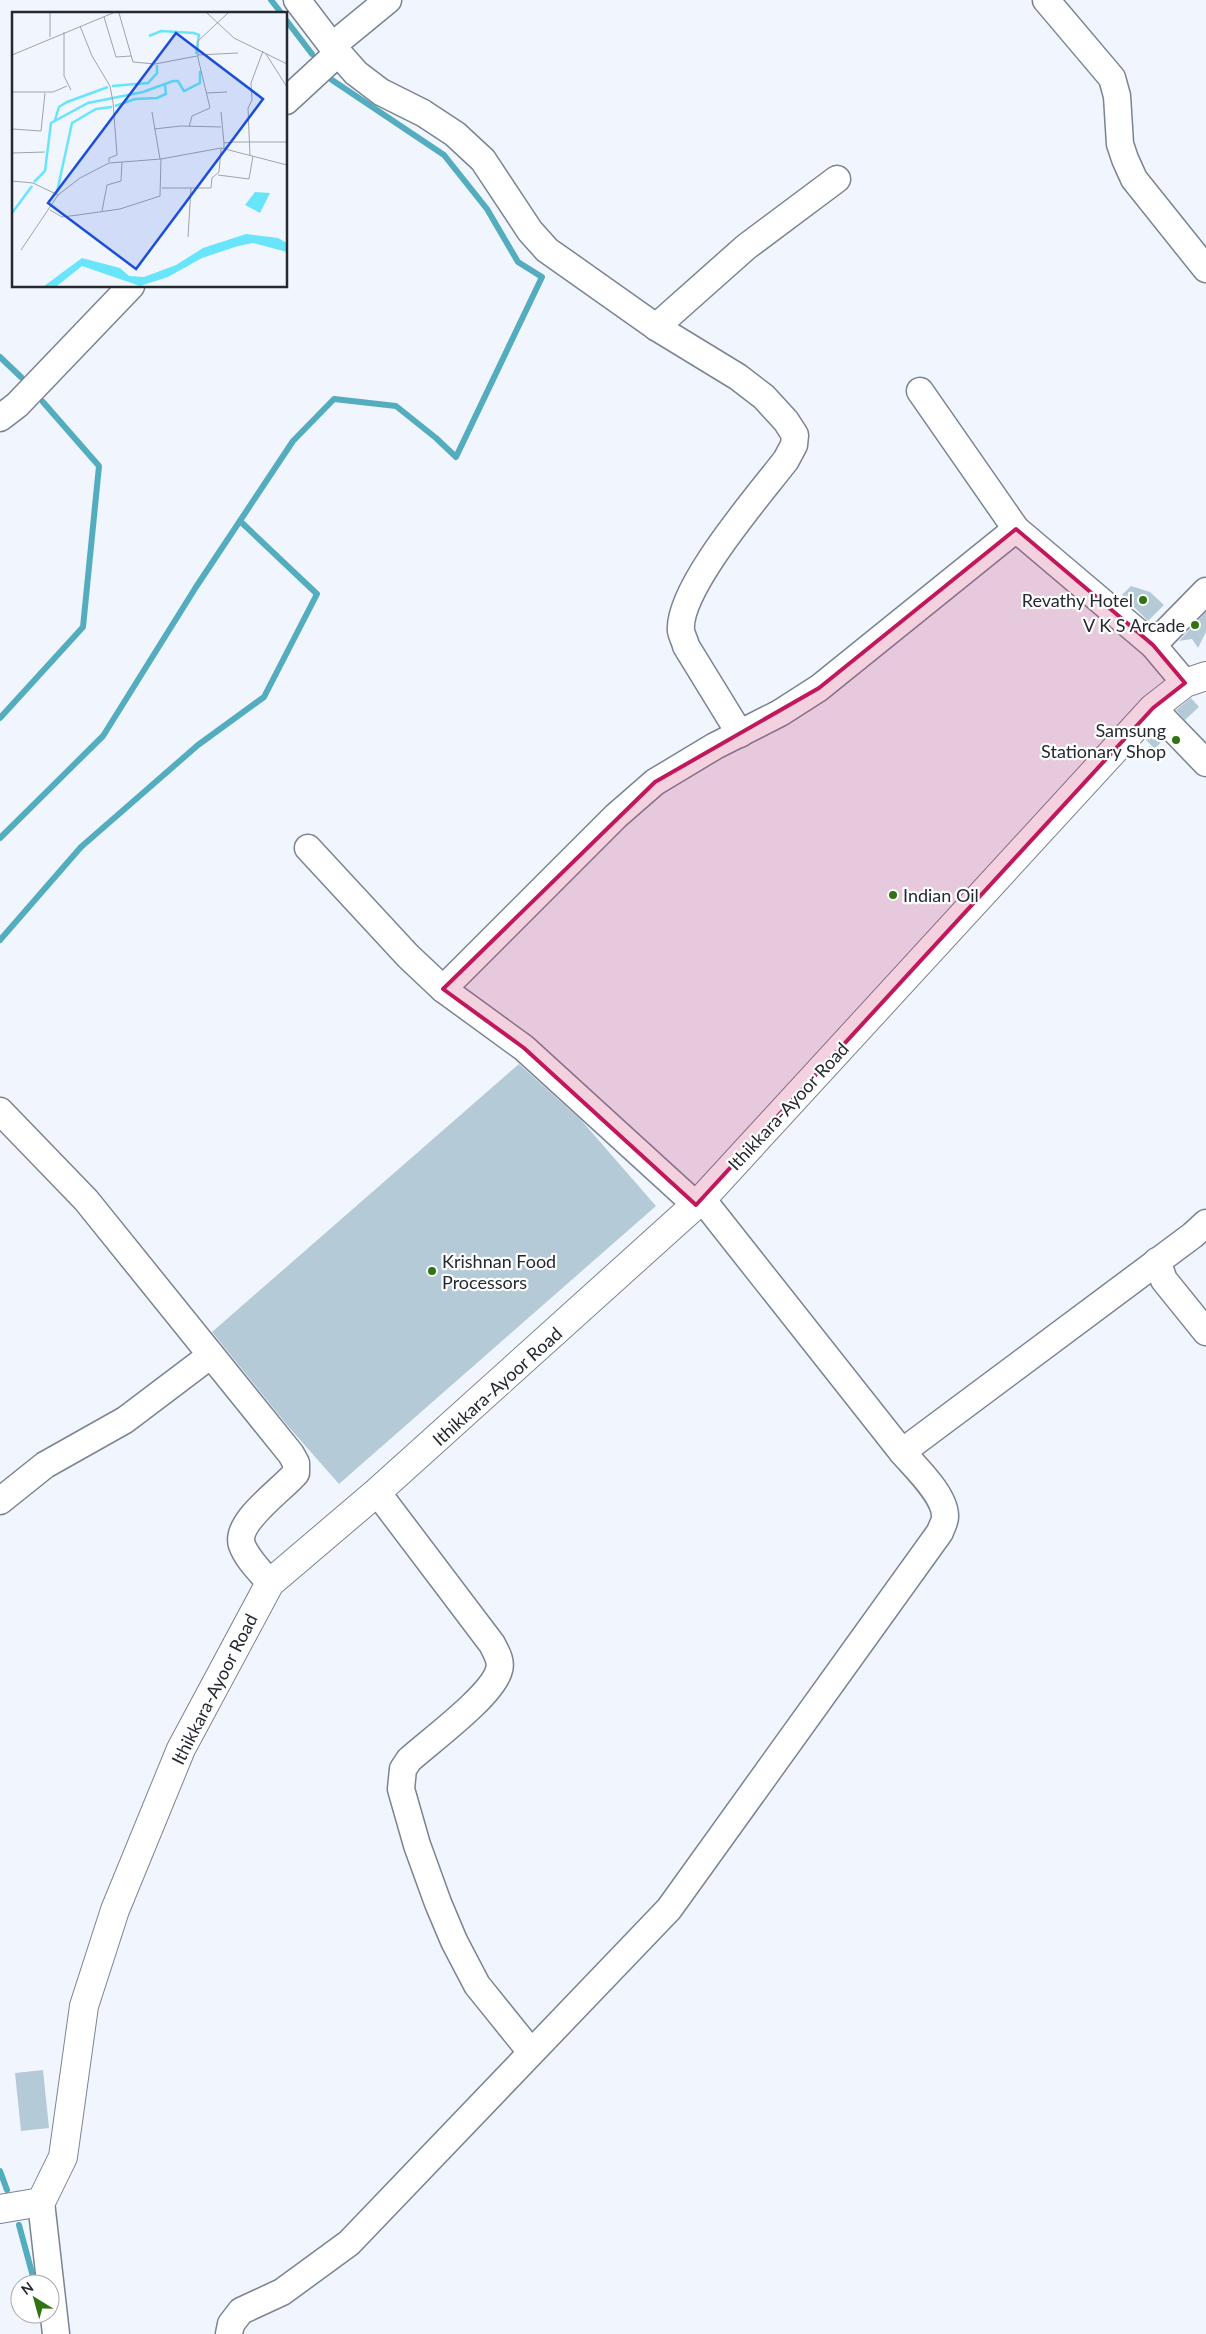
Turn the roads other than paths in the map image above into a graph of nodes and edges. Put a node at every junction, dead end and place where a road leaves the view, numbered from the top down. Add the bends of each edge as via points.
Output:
1 (296, 0) edge
2 (388, 0) edge
3 (1046, 0) edge
4 (335, 49) junction
5 (288, 99) edge
6 (837, 179) dead end
7 (1206, 269) edge
8 (129, 288) edge
9 (656, 327) junction
10 (920, 391) dead end
11 (0, 418) edge
12 (1016, 529) junction
13 (1206, 591) edge
14 (1153, 645) junction
15 (1196, 680) edge
16 (1153, 708) junction
17 (740, 734) junction
18 (1206, 763) edge
19 (308, 848) dead end
20 (443, 989) junction
21 (0, 1111) edge
22 (699, 1202) junction
23 (1206, 1223) edge
24 (1158, 1261) junction
25 (1206, 1332) edge
26 (211, 1355) junction
27 (902, 1452) junction
28 (378, 1492) junction
29 (0, 1501) edge
30 (270, 1583) junction
31 (531, 2052) junction
32 (40, 2202) junction
33 (0, 2209) edge
34 (56, 2334) edge
35 (229, 2334) edge

1 - 4 street
2 - 4 street
3 - 7 street via 1112,78 1118,96 1120,144 1134,179
4 - 5 street
4 - 9 street via 356,73 381,92 455,134 483,160 530,231 547,250
6 - 9 street via 746,247
8 - 11 street via 17,405
9 - 17 street via 738,377 764,398 795,435 786,460 704,568 683,618 681,631 686,646
10 - 12 street
12 - 14 street
12 - 17 street via 819,688
13 - 14 street
14 - 15 street
15 - 16 main road, Ithikkara-Ayoor Road
16 - 18 street
16 - 22 main road, Ithikkara-Ayoor Road
17 - 20 street via 655,782 616,816
19 - 20 street
20 - 22 street via 524,1048
21 - 26 street via 86,1200
22 - 27 street
22 - 28 main road, Ithikkara-Ayoor Road
23 - 24 street
24 - 25 street via 1164,1280
24 - 27 street
26 - 29 street via 124,1420 45,1465
26 - 30 street via 296,1463 293,1477 250,1518 241,1535 241,1544
27 - 31 street via 934,1489 943,1505 945,1518 940,1532 669,1909
28 - 30 main road, Ithikkara-Ayoor Road
28 - 31 street via 499,1657 500,1668 488,1690 409,1760 403,1769 401,1789 417,1845 454,1941 478,1985
30 - 32 main road, Ithikkara-Ayoor Road via 181,1748 115,1910 84,2006 63,2157
31 - 35 street via 349,2243 282,2292 241,2311 231,2324
32 - 33 main road
32 - 34 street

